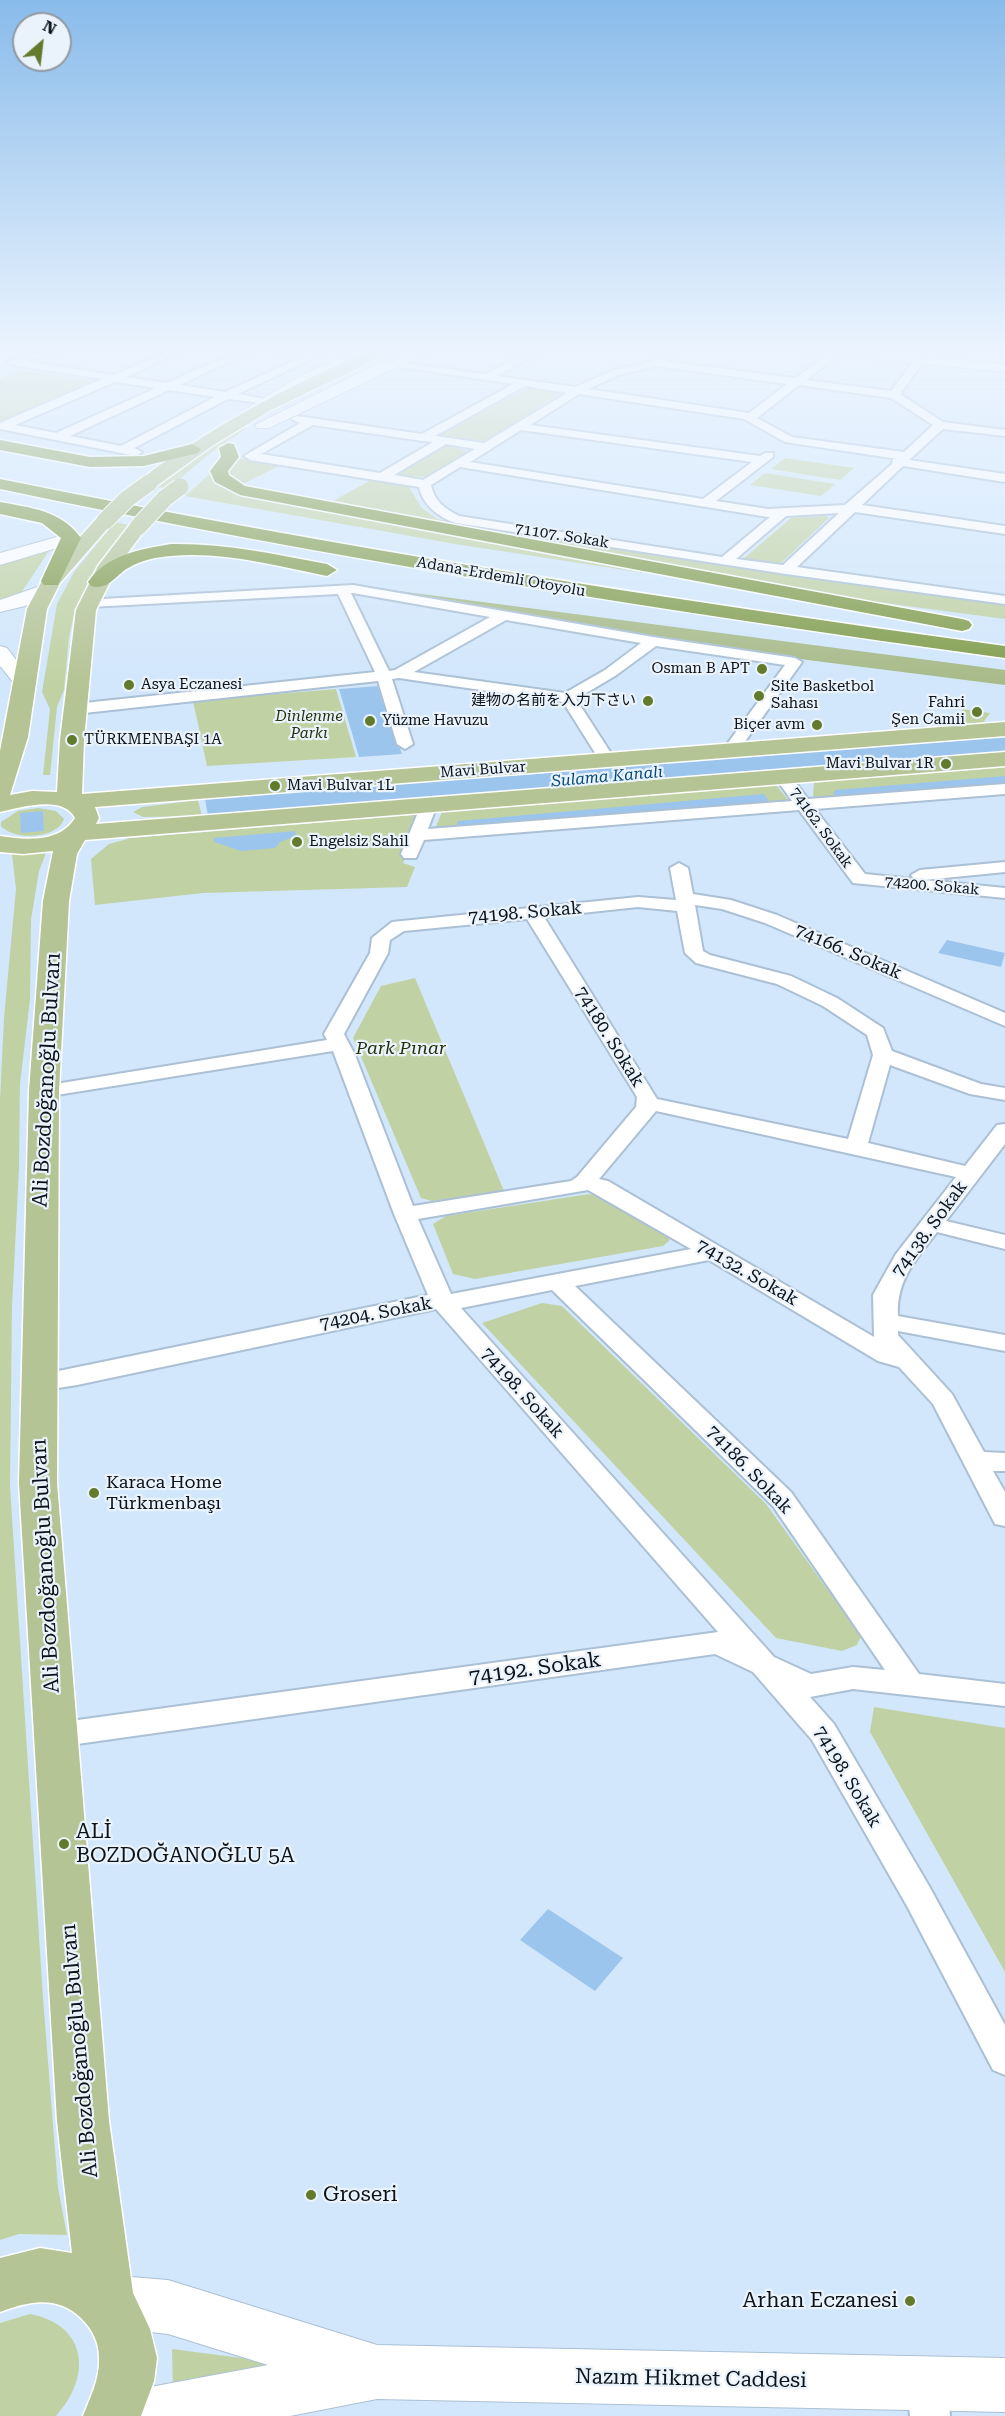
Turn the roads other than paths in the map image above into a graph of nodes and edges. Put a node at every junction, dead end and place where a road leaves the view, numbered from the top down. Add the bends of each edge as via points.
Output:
1 (83, 461) edge
2 (145, 461) edge
3 (177, 461) edge
4 (212, 461) edge
5 (227, 461) edge
6 (280, 461) edge
7 (410, 461) edge
8 (466, 461) edge
9 (762, 461) edge
10 (899, 461) edge
11 (911, 461) edge
12 (461, 464) junction
13 (0, 468) edge
14 (382, 477) junction
15 (1005, 478) edge
16 (0, 484) edge
17 (425, 484) junction
18 (706, 503) junction
19 (0, 508) edge
20 (850, 508) junction
21 (782, 513) junction
22 (1005, 530) edge
23 (71, 538) junction
24 (0, 559) edge
25 (725, 561) junction
26 (786, 570) junction
27 (98, 582) junction
28 (49, 586) junction
29 (344, 590) junction
30 (1005, 600) edge
31 (89, 603) junction
32 (0, 606) edge
33 (0, 613) edge
34 (504, 615) junction
35 (0, 624) edge
36 (997, 632) edge
37 (653, 641) junction
38 (0, 652) edge
39 (1005, 652) edge
40 (1005, 660) edge
41 (391, 675) junction
42 (24, 683) junction
43 (568, 698) junction
44 (75, 709) junction
45 (1005, 729) edge
46 (8, 737) edge
47 (405, 744) dead end
48 (730, 751) junction
49 (71, 759) junction
50 (1005, 759) edge
51 (9, 761) junction
52 (608, 761) junction
53 (783, 777) junction
54 (1005, 789) edge
55 (0, 791) edge
56 (203, 792) junction
57 (803, 804) junction
58 (0, 805) edge
59 (429, 806) junction
60 (73, 817) junction
61 (208, 823) junction
62 (418, 835) junction
63 (0, 844) edge
64 (411, 854) dead end
65 (1005, 867) edge
66 (679, 868) dead end
67 (859, 879) junction
68 (1005, 893) edge
69 (686, 902) junction
70 (532, 912) junction
71 (1005, 1020) edge
72 (339, 1044) junction
73 (883, 1055) junction
74 (44, 1091) junction
75 (1005, 1094) edge
76 (648, 1103) junction
77 (1005, 1130) edge
78 (856, 1147) junction
79 (970, 1174) junction
80 (585, 1182) junction
81 (405, 1214) junction
82 (931, 1224) junction
83 (1005, 1242) edge
84 (714, 1252) junction
85 (556, 1282) junction
86 (443, 1302) junction
87 (886, 1321) junction
88 (1005, 1342) edge
89 (910, 1363) junction
90 (39, 1383) junction
91 (976, 1461) junction
92 (1005, 1462) edge
93 (1005, 1517) edge
94 (766, 1665) junction
95 (911, 1685) junction
96 (1005, 1695) edge
97 (56, 1735) junction
98 (1005, 2059) edge
99 (0, 2285) edge
100 (106, 2301) junction
101 (377, 2372) junction
102 (1005, 2385) edge
103 (929, 2401) edge
104 (112, 2416) edge
105 (145, 2416) edge

1 - 2 highway
3 - 28 main road, bridge via 127,499
4 - 27 main road, bridge via 165,498 138,526
5 - 36 highway via 219,471 221,478 240,490
6 - 14 street
7 - 14 street
8 - 12 street
9 - 18 street
10 - 20 street
11 - 15 street
12 - 17 street
12 - 18 street
13 - 36 highway, Adana-Erdemli Otoyolu via 400,544 619,580
14 - 17 street
16 - 39 highway, Adana-Erdemli Otoyolu via 323,547 600,593
17 - 25 street, 71107. Sokak via 427,497 456,519
18 - 21 street
19 - 23 highway via 53,520
20 - 21 street
20 - 22 street
20 - 26 street
21 - 25 street
23 - 24 main road
23 - 28 highway
25 - 26 street, 71107. Sokak
26 - 30 street, 71107. Sokak
27 - 31 main road
27 - 40 highway via 124,562 147,554 198,550 570,607
28 - 32 main road via 18,602
28 - 42 main road via 37,609
29 - 31 street
29 - 34 street
29 - 41 street
31 - 44 main road via 83,625
33 - 35 main road via 7,618
34 - 37 street
34 - 41 street
37 - 43 street
37 - 48 street via 795,662
38 - 42 main road
41 - 43 street
41 - 44 street
41 - 47 street
42 - 46 main road
43 - 52 street
44 - 49 main road
45 - 48 main road, Mavi Bulvar
46 - 51 main road
48 - 52 main road, Mavi Bulvar
49 - 51 main road via 62,773 43,779 18,776 9,768
49 - 60 main road
50 - 53 main road, Mavi Bulvar
51 - 55 main road
52 - 56 main road, Mavi Bulvar
53 - 57 street, 74162. Sokak
53 - 59 main road, Mavi Bulvar
54 - 57 street
56 - 60 main road, Mavi Bulvar
56 - 61 main road via 129,805 118,814 135,823
57 - 62 street
57 - 67 street, 74162. Sokak
58 - 60 main road via 30,798
59 - 61 main road, Mavi Bulvar
59 - 62 street
60 - 61 main road, Mavi Bulvar
60 - 63 main road via 48,844
60 - 74 main road, Ali Bozdoğanoğlu Bulvarı via 56,901
62 - 64 street
65 - 67 street
66 - 69 street
67 - 68 street, 74200. Sokak
69 - 70 street, 74198. Sokak
69 - 71 street, 74166. Sokak via 725,904 771,919
69 - 73 street via 694,953 784,980 830,1002 876,1032
70 - 72 street, 74198. Sokak via 399,926 381,938 379,953 334,1034
70 - 76 street, 74180. Sokak
72 - 74 street
72 - 81 street, 74198. Sokak
73 - 75 street via 977,1090
73 - 78 street
74 - 90 main road, Ali Bozdoğanoğlu Bulvarı
76 - 78 street
76 - 80 street, 74180. Sokak
77 - 79 street, 74138. Sokak
78 - 79 street
79 - 82 street, 74138. Sokak
80 - 81 street via 578,1187
80 - 84 street, 74132. Sokak via 600,1186
81 - 86 street, 74198. Sokak
82 - 83 street
82 - 87 street, 74138. Sokak via 904,1259 885,1294
84 - 85 street, 74204. Sokak
84 - 89 street, 74132. Sokak via 887,1354
85 - 86 street, 74204. Sokak
85 - 95 street, 74186. Sokak via 782,1499
86 - 90 street, 74204. Sokak via 427,1302
86 - 94 street, 74198. Sokak
87 - 88 street
87 - 89 street, 74138. Sokak via 886,1337
89 - 91 street, 74138. Sokak via 943,1400
90 - 97 main road, Ali Bozdoğanoğlu Bulvarı via 38,1483
91 - 92 street
91 - 93 street, 74138. Sokak
94 - 95 street, 74192. Sokak via 809,1686 853,1678
94 - 97 street, 74192. Sokak via 718,1643
94 - 98 street, 74198. Sokak via 823,1732 918,1896
95 - 96 street, 74192. Sokak
97 - 100 main road, Ali Bozdoğanoğlu Bulvarı via 83,2121
99 - 100 main road via 23,2276 54,2275 83,2284
100 - 101 main road via 168,2307
100 - 104 main road via 122,2327 128,2358 123,2390
101 - 103 main road, Nazım Hikmet Caddesi
101 - 105 main road
102 - 103 main road, Nazım Hikmet Caddesi

